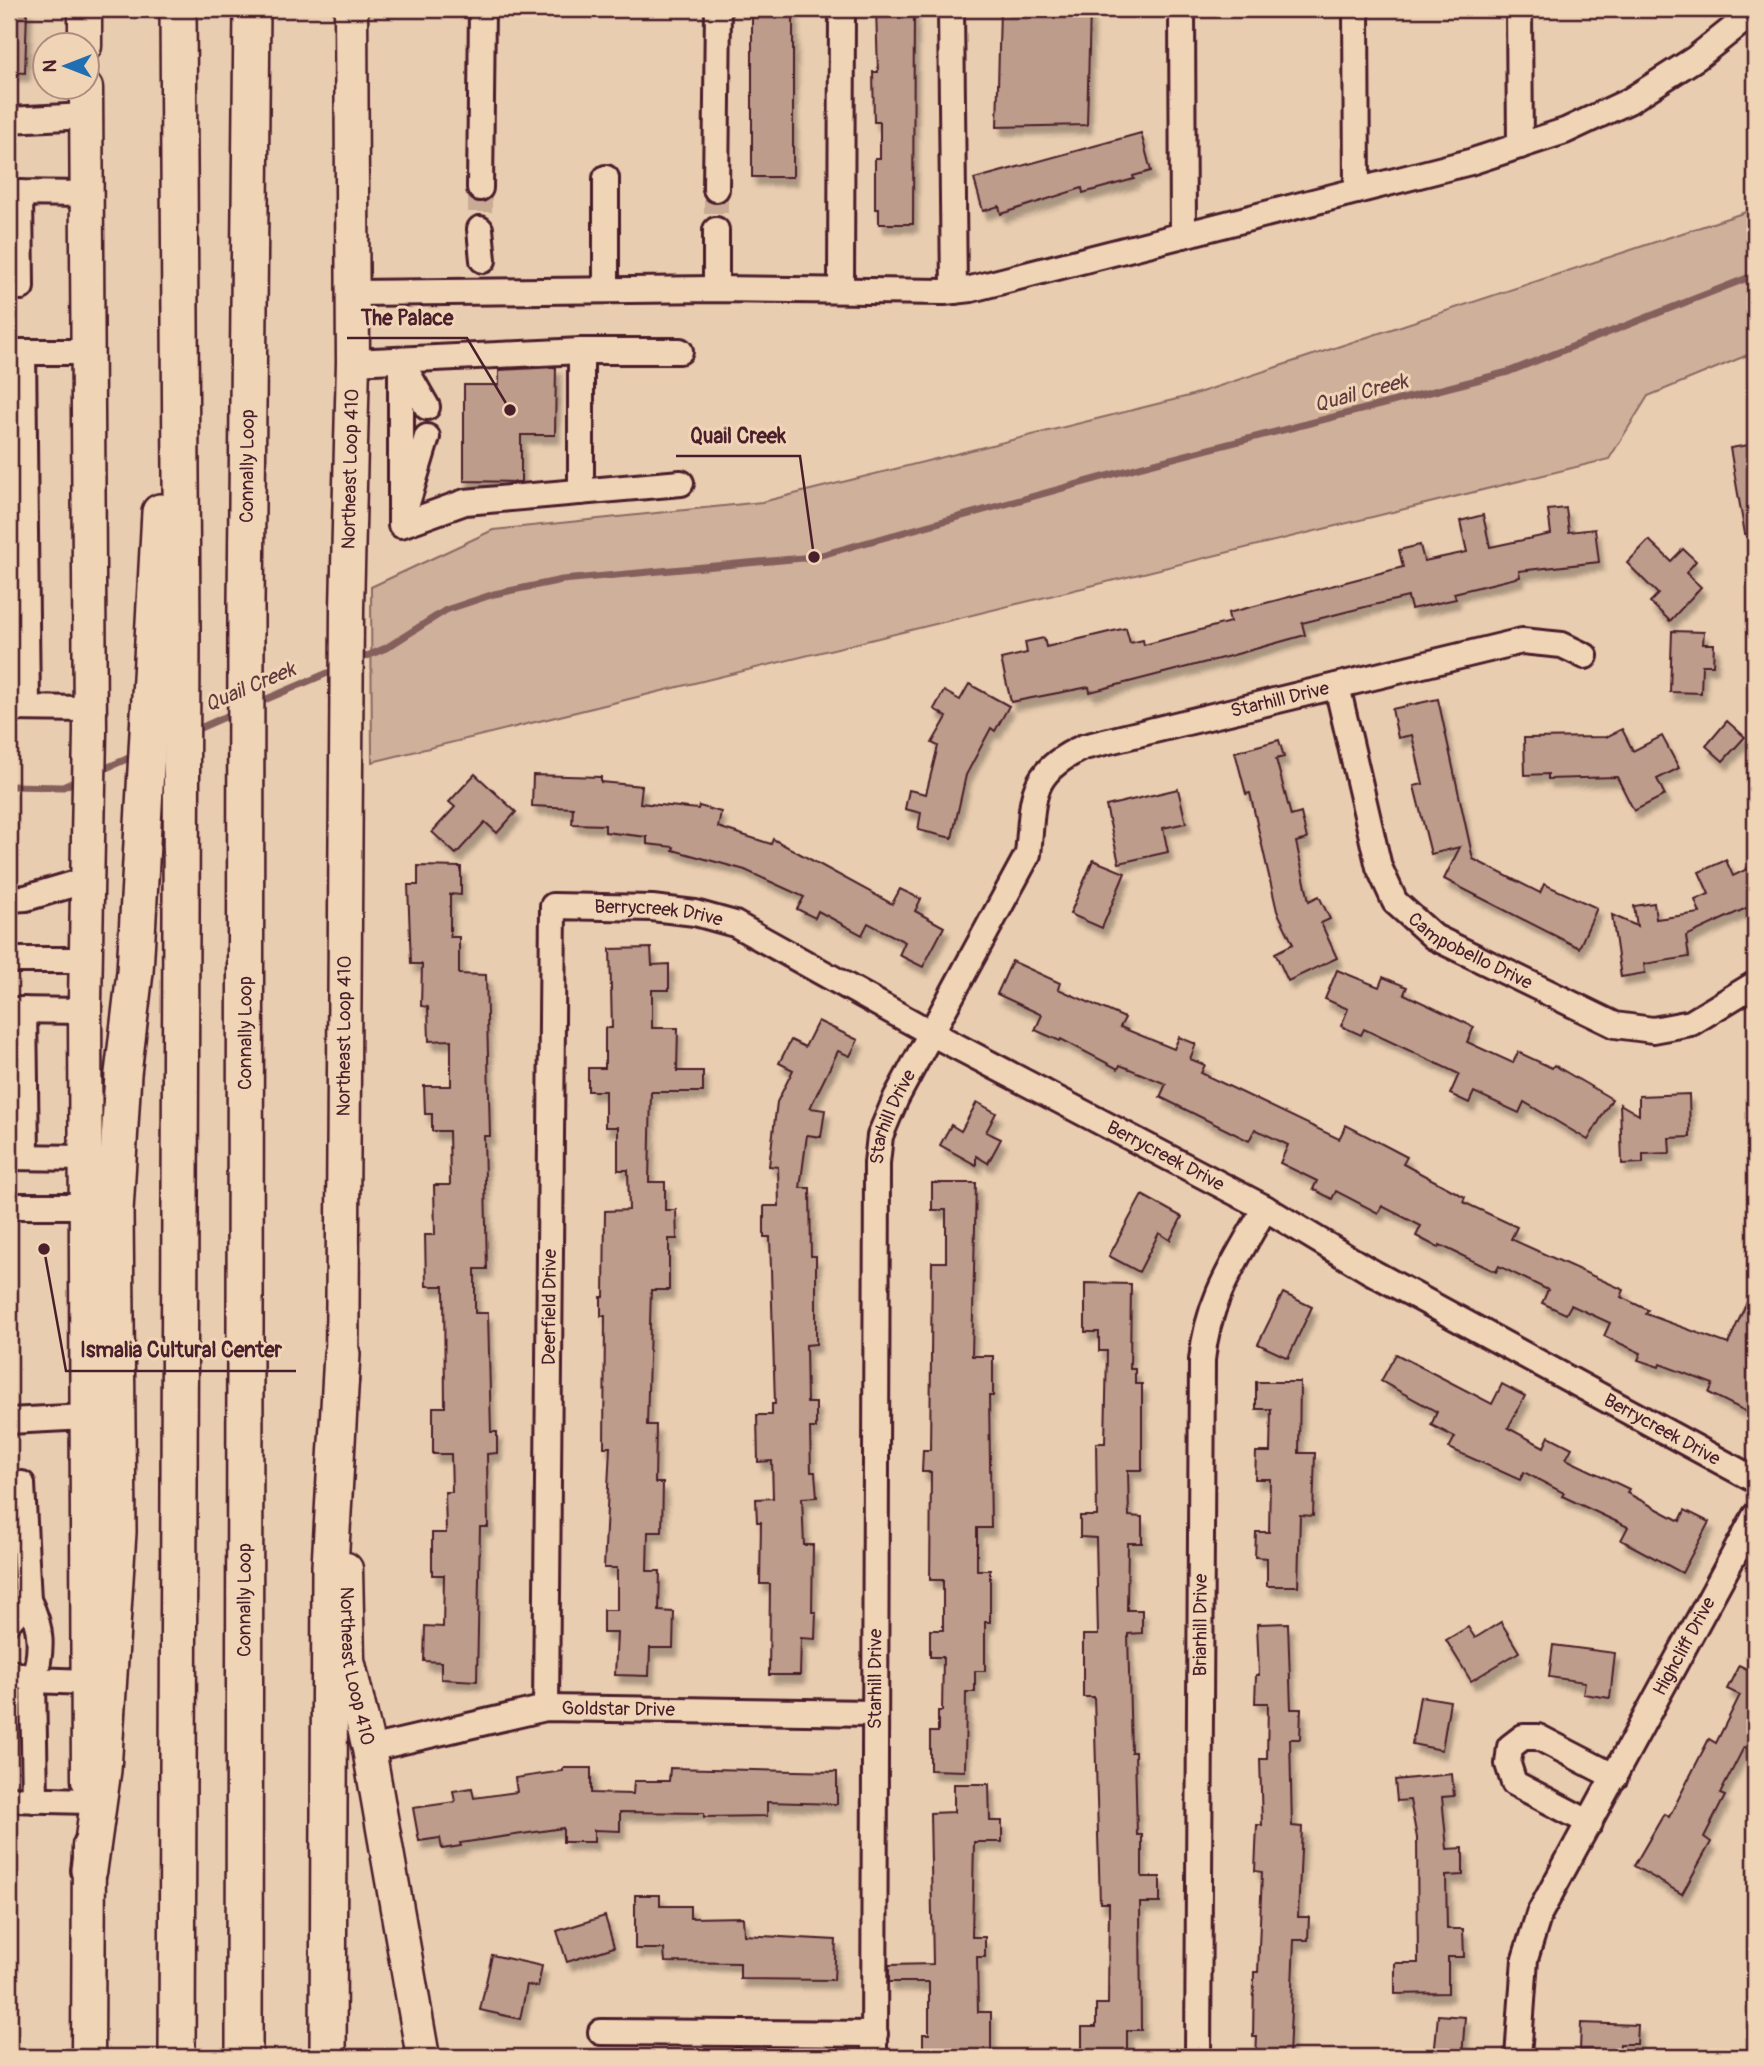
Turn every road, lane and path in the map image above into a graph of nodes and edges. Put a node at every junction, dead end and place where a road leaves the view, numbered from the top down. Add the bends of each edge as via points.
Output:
1 (85, 9) edge
2 (178, 9) edge
3 (252, 9) edge
4 (351, 9) edge
5 (482, 9) edge
6 (718, 9) edge
7 (842, 9) edge
8 (951, 9) edge
9 (1182, 9) edge
10 (1356, 9) edge
11 (1519, 9) edge
12 (1755, 10) edge
13 (85, 32) edge
14 (86, 102) edge
15 (9, 120) edge
16 (1520, 146) junction
17 (606, 178) dead end
18 (480, 188) tunnel mouth
19 (716, 189) tunnel mouth
20 (1357, 191) junction
21 (14, 193) edge
22 (86, 194) junction
23 (480, 229) tunnel mouth
24 (716, 230) tunnel mouth
25 (1183, 235) junction
26 (483, 260) dead end
27 (21, 287) dead end
28 (716, 289) junction
29 (606, 290) junction
30 (841, 290) junction
31 (954, 291) junction
32 (353, 293) junction
33 (581, 351) junction
34 (680, 351) dead end
35 (16, 352) edge
36 (88, 352) junction
37 (401, 361) junction
38 (353, 362) junction
39 (426, 407) dead end
40 (427, 437) dead end
41 (681, 483) dead end
42 (581, 492) junction
43 (401, 525) junction
44 (17, 534) edge
45 (168, 630) junction
46 (1585, 656) dead end
47 (1336, 686) junction
48 (18, 708) edge
49 (90, 720) junction
50 (87, 880) junction
51 (9, 899) edge
52 (553, 906) joint
53 (9, 960) edge
54 (86, 960) junction
55 (1755, 984) edge
56 (16, 1010) edge
57 (85, 1011) junction
58 (931, 1033) junction
59 (17, 1157) edge
60 (85, 1158) junction
61 (9, 1206) edge
62 (85, 1206) junction
63 (1265, 1208) junction
64 (342, 1354) junction
65 (86, 1417) junction
66 (9, 1421) edge
67 (1755, 1480) edge
68 (22, 1483) dead end
69 (1755, 1516) edge
70 (28, 1600) junction
71 (9, 1620) edge
72 (9, 1672) edge
73 (33, 1680) junction
74 (87, 1682) junction
75 (546, 1708) junction
76 (873, 1713) junction
77 (369, 1749) junction
78 (1615, 1777) junction
79 (9, 1799) edge
80 (35, 1800) junction
81 (88, 1801) junction
82 (1590, 1823) junction
83 (89, 1870) junction
84 (601, 2032) dead end
85 (874, 2046) edge
86 (88, 2057) edge
87 (177, 2057) edge
88 (244, 2057) edge
89 (328, 2057) edge
90 (423, 2057) edge
91 (1198, 2057) edge
92 (1518, 2057) edge

1 - 13 main road
2 - 45 highway via 180,199
3 - 88 highway, Connally Loop via 246,603
4 - 32 main road, Northeast Loop 410
5 - 18 street
6 - 19 street
7 - 30 street
8 - 31 street
9 - 25 street
10 - 20 street
11 - 16 street
12 - 16 street via 1696,58 1629,101
14 - 15 street
14 - 22 main road
16 - 20 street
17 - 29 street
20 - 25 street
21 - 22 street
21 - 27 street
22 - 36 main road
23 - 26 street
24 - 28 street
25 - 31 street
28 - 29 street
28 - 30 street
29 - 32 street
30 - 31 street
32 - 38 main road, Northeast Loop 410
33 - 34 street
33 - 37 street
33 - 42 street
35 - 36 street
35 - 44 street
36 - 49 main road
37 - 38 street
37 - 39 street
37 - 43 street
38 - 64 main road, Northeast Loop 410
40 - 43 street
41 - 42 street
42 - 43 street via 465,502
44 - 48 street
45 - 83 highway via 141,865 115,1212 118,1532 103,1770
45 - 87 highway via 182,862
46 - 47 street, Starhill Drive via 1562,645 1522,641
47 - 55 street, Campobello Drive via 1380,867 1395,902 1434,937 1615,1025 1653,1030 1690,1023
47 - 58 street, Starhill Drive via 1083,747 1058,759 1038,784 1029,818 1028,854
48 - 49 street
49 - 50 main road
50 - 51 street
50 - 54 main road
52 - 58 street, Berrycreek Drive via 652,908 735,924
52 - 75 street, Deerfield Drive
53 - 54 street
54 - 57 main road
56 - 57 street
56 - 59 street
57 - 60 main road
58 - 63 street, Berrycreek Drive
58 - 76 street, Starhill Drive via 885,1124 877,1163
59 - 60 street
60 - 62 main road
61 - 62 street
62 - 65 main road
63 - 67 street, Berrycreek Drive via 1368,1270
63 - 91 street, Briarhill Drive via 1216,1295 1202,1360
64 - 77 main road, Northeast Loop 410 via 348,1660
64 - 89 highway via 330,1566
65 - 66 street
65 - 74 main road
68 - 70 street
69 - 78 street, Highcliff Drive
70 - 71 street
70 - 73 street via 41,1636
72 - 73 street
73 - 74 street
73 - 80 street
74 - 81 main road
75 - 76 street, Goldstar Drive
75 - 77 street, Goldstar Drive
76 - 85 street, Starhill Drive
77 - 90 main road, Northeast Loop 410
78 - 82 street, Highcliff Drive
78 - 82 street via 1538,1737 1523,1737 1510,1747 1508,1764 1514,1783
79 - 80 street
80 - 81 street
81 - 83 main road
82 - 92 street, Highcliff Drive via 1539,1914 1528,1943
83 - 86 main road
84 - 85 street

